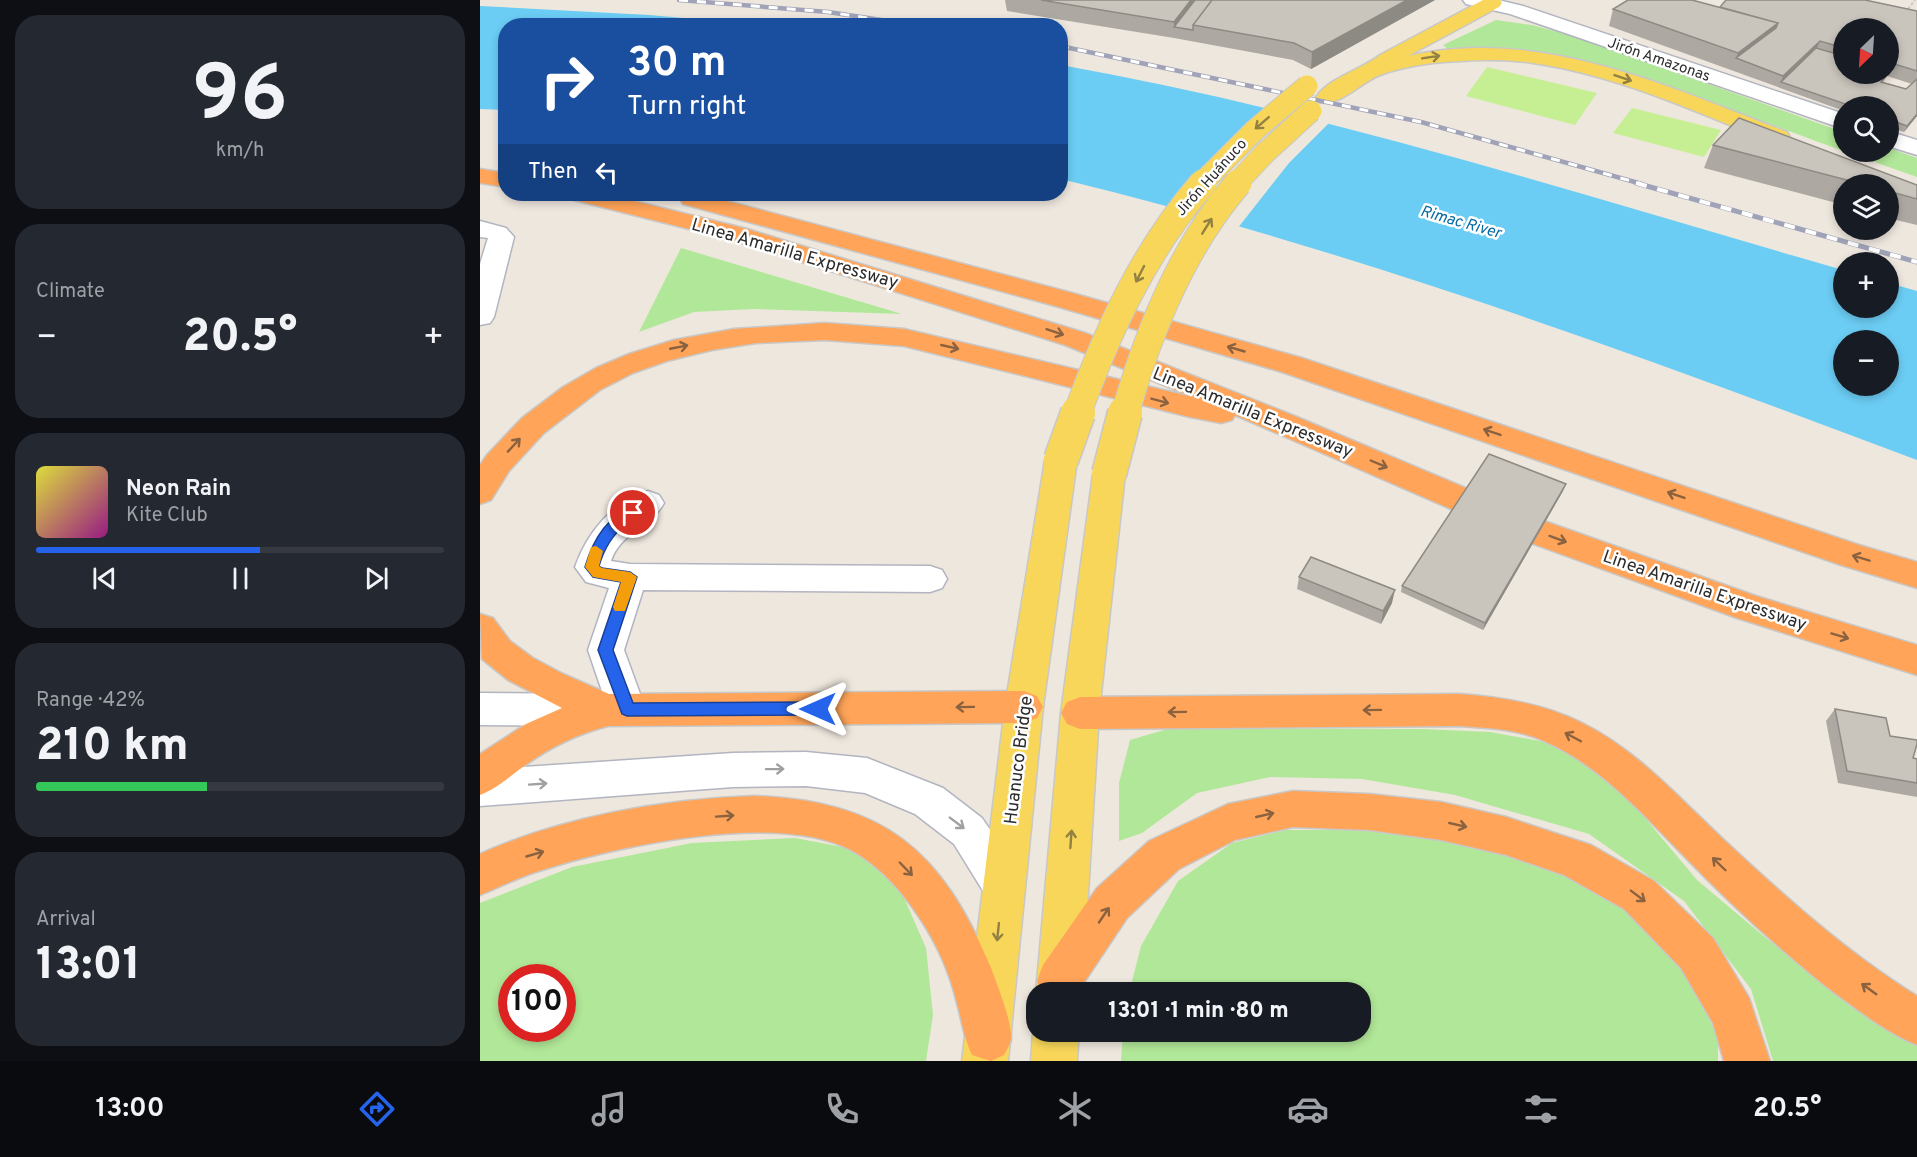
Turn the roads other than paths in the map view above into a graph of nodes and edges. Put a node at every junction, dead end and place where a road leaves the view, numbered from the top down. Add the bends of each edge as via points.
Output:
1 (1483, 1) edge
2 (1374, 70) junction
3 (1317, 92) junction
4 (1833, 118) edge
5 (1899, 142) edge
6 (1801, 146) edge
7 (1917, 148) edge
8 (480, 156) edge
9 (498, 159) edge
10 (480, 176) edge
11 (498, 179) edge
12 (607, 201) edge
13 (698, 201) edge
14 (480, 229) edge
15 (480, 317) edge
16 (1286, 424) junction
17 (1062, 460) joint
18 (480, 492) edge
19 (648, 503) dead end
20 (1917, 575) edge
21 (630, 577) junction
22 (930, 579) dead end
23 (480, 628) edge
24 (1917, 660) edge
25 (1024, 707) junction
26 (480, 709) edge
27 (618, 710) junction
28 (1080, 713) junction
29 (480, 777) edge
30 (480, 788) edge
31 (480, 874) edge
32 (1003, 885) junction
33 (1059, 982) edge
34 (1062, 982) edge
35 (1917, 1022) edge
36 (1055, 1042) edge
37 (986, 1050) edge
38 (1054, 1061) edge
39 (1747, 1061) edge

1 - 2 main road, Jirón Huánuco
1 - 3 main road, Jirón Huánuco via 1350,63
1 - 4 street, Jirón Amazonas
2 - 3 main road, Jirón Huánuco
2 -> 6 main road via 1460,54 1531,56 1569,62 1664,91
3 -> 17 main road, Jirón Huánuco, bridge via 1235,148 1164,233 1095,364
28 -> 3 main road, Jirón Huánuco, bridge via 1109,474 1139,363 1181,269 1210,219
5 - 7 street
8 - 9 highway
10 - 11 highway
12 -> 16 highway, Linea Amarilla Expressway via 738,234 999,314 1075,339
20 -> 13 highway, Linea Amarilla Expressway via 1292,366 1009,284
14 - 15 street via 501,237
18 -> 16 highway via 514,443 584,387 634,360 662,351 755,335 844,333 918,340 1170,404
16 -> 24 highway, Linea Amarilla Expressway via 1532,530 1749,608
17 - 25 main road, Huanuco Bridge
19 - 21 street via 605,536 592,567 598,573
21 - 22 street
21 - 27 street via 606,650
23 - 27 highway via 497,651 542,681
25 -> 27 highway
25 - 32 main road, Huanuco Bridge
26 - 27 street
27 - 29 highway via 561,723 517,748
33 -> 28 main road
35 -> 28 highway via 1842,969 1755,898 1617,765 1589,745 1548,725 1489,712 1459,710
30 -> 32 street via 733,770 806,769 867,776 929,801 968,831
31 -> 37 highway via 602,835 682,819 770,814 831,824 887,851 929,895 966,963 979,999
32 -> 37 main road, Huanuco Bridge
34 -> 39 highway via 1112,903 1164,855 1228,824 1293,809 1369,812 1441,821 1506,836 1576,859 1639,895 1697,953 1733,1014
36 - 38 main road

